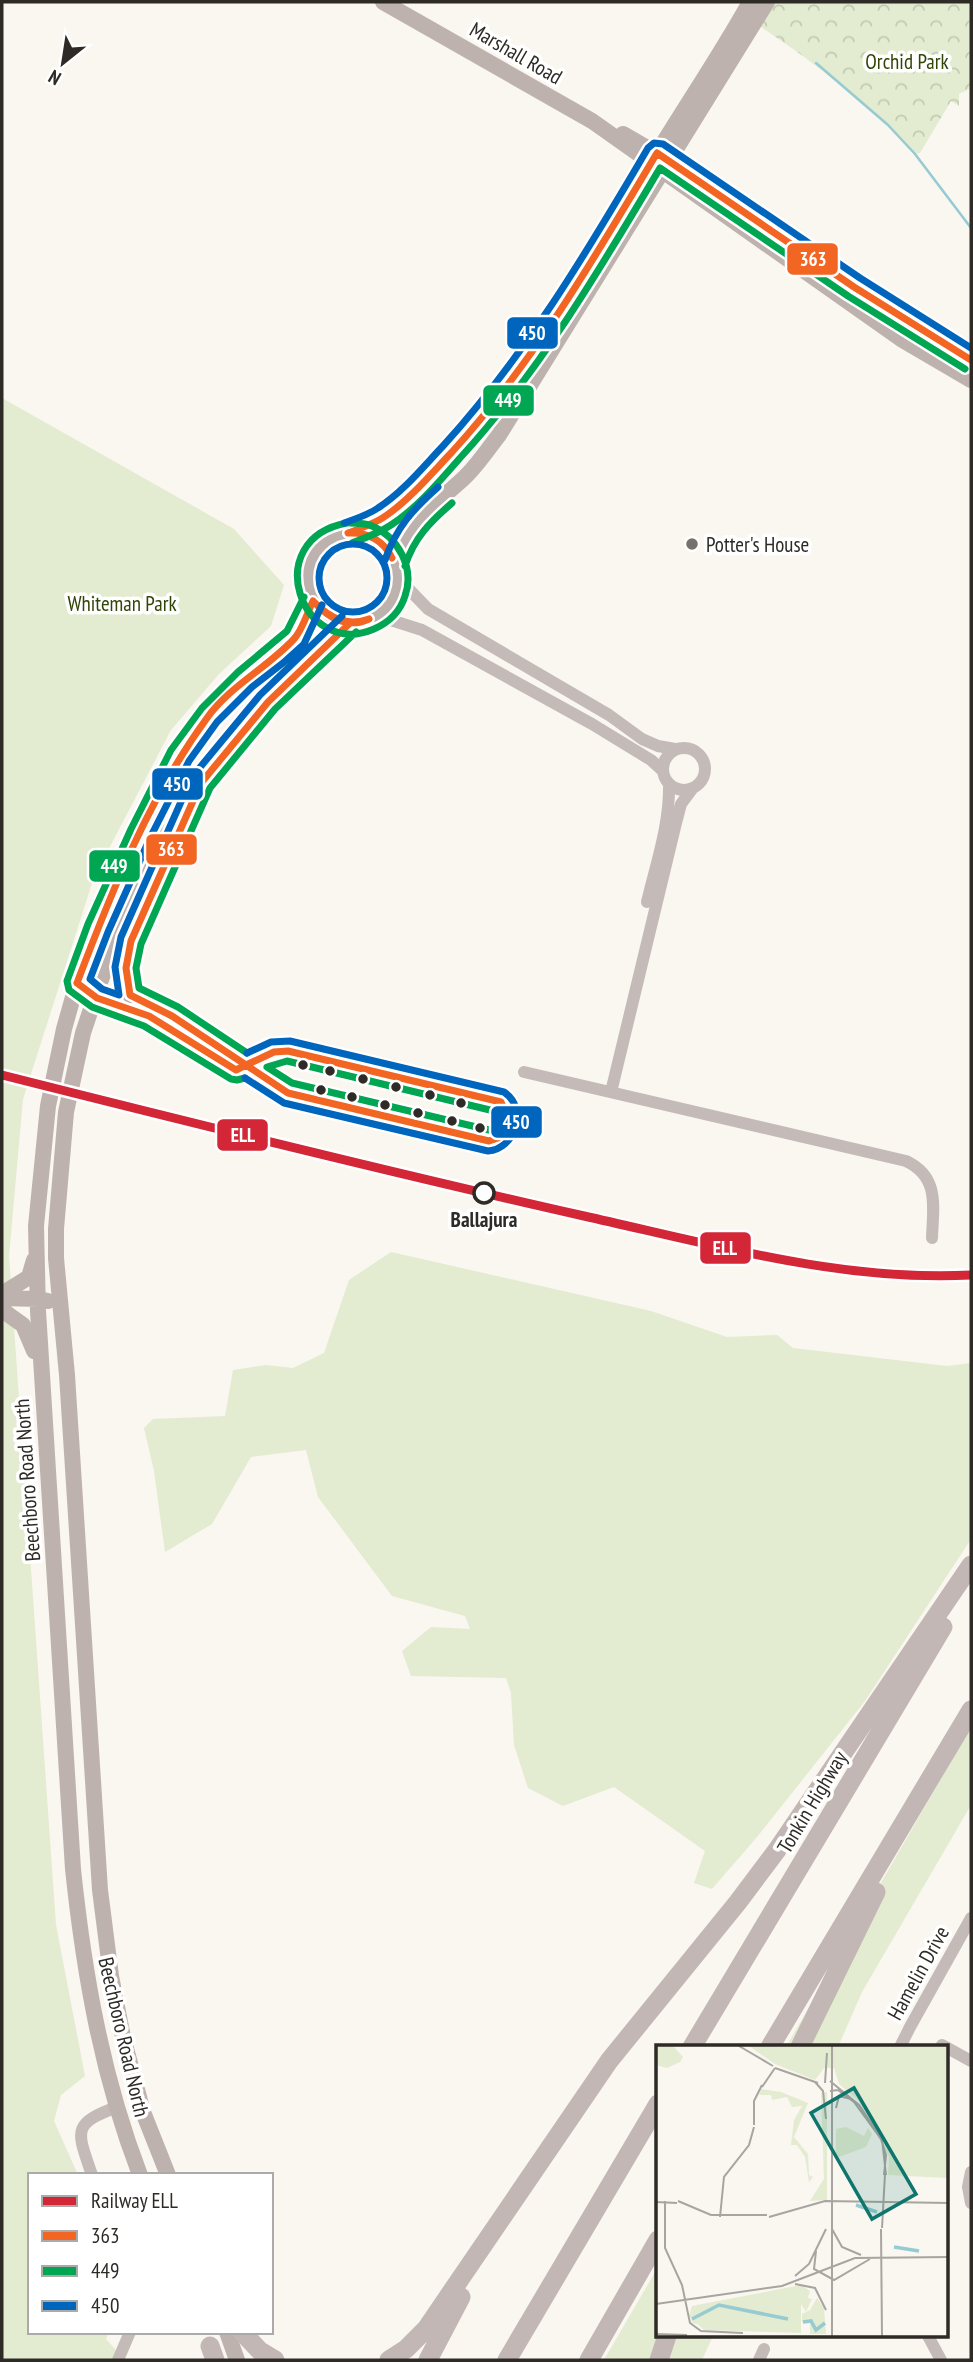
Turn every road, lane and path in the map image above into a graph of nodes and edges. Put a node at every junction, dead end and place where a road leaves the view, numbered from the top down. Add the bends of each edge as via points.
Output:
1 (383, 2) edge
2 (750, 2) edge
3 (767, 2) edge
4 (659, 162) junction
5 (971, 360) edge
6 (971, 380) edge
7 (348, 533) junction
8 (397, 570) junction
9 (313, 601) junction
10 (378, 616) junction
11 (349, 624) junction
12 (676, 749) junction
13 (662, 770) junction
14 (202, 782) junction
15 (669, 784) junction
16 (693, 788) junction
17 (130, 995) dead end
18 (524, 1072) dead end
19 (607, 1091) junction
20 (932, 1238) dead end
21 (37, 1244) junction
22 (2, 1296) edge
23 (59, 1304) junction
24 (38, 1305) junction
25 (2, 1310) edge
26 (41, 1370) junction
27 (971, 1565) edge
28 (971, 1581) edge
29 (90, 1708) junction
30 (971, 1710) edge
31 (66, 1733) junction
32 (930, 1781) junction
33 (971, 1919) edge
34 (693, 2045) edge
35 (771, 2045) edge
36 (801, 2045) edge
37 (902, 2045) edge
38 (948, 2048) edge
39 (971, 2061) edge
40 (117, 2107) junction
41 (656, 2107) edge
42 (971, 2172) edge
43 (91, 2173) edge
44 (139, 2173) edge
45 (166, 2173) edge
46 (971, 2203) edge
47 (507, 2213) junction
48 (656, 2243) edge
49 (129, 2334) edge
50 (228, 2334) edge
51 (244, 2334) edge
52 (666, 2338) edge
53 (929, 2338) edge
54 (118, 2360) edge
55 (237, 2360) edge
56 (275, 2360) edge
57 (389, 2360) edge
58 (428, 2360) edge
59 (507, 2360) edge
60 (589, 2360) edge
61 (660, 2360) edge
62 (941, 2360) edge

1 - 4 main road, Marshall Road via 592,121 617,130
2 - 4 main road
3 - 4 main road
4 - 5 main road, Marshall Road
4 - 6 main road, Marshall Road via 901,339
4 - 7 main road via 589,269 470,433 379,521
4 - 8 main road via 499,435 467,476 416,519 402,541
7 - 8 main road via 377,540 388,550
7 - 9 main road via 328,539 311,560 307,586
8 - 10 main road via 396,592
8 - 12 street via 428,609 642,739
9 - 11 main road via 328,616
9 - 21 main road, Beechboro Road North via 296,637 244,679 209,715 180,756 85,958 48,1106
10 - 11 main road
10 - 13 street via 422,630 592,724
11 - 14 main road via 242,730
12 - 13 street via 665,757
12 - 16 street via 688,748 703,760 702,779
13 - 15 street
14 - 17 main road via 130,939 125,970
14 - 23 main road via 163,841 117,938 83,1033 66,1112 56,1229
15 - 16 street
15 - 19 street via 667,820
16 - 19 street via 681,804
18 - 19 street
19 - 20 street via 916,1165 930,1182 933,1195
21 - 22 main road via 29,1277
21 - 24 main road, Beechboro Road North
22 - 24 main road
23 - 24 main road
23 - 29 main road
24 - 25 main road
24 - 26 main road, Beechboro Road North
25 - 26 main road via 23,1325
26 - 31 main road, Beechboro Road North
27 - 47 highway via 771,1858 609,2061
28 - 34 highway, Tonkin Highway
29 - 31 main road via 83,1695 74,1695
29 - 45 main road, Beechboro Road North via 100,1889 111,1976 143,2112
30 - 32 highway
31 - 40 main road, Beechboro Road North via 82,1953 94,2024
32 - 35 highway
32 - 36 highway
33 - 37 street, Hamelin Drive
38 - 39 street
40 - 43 street via 83,2126 81,2144
40 - 44 main road, Beechboro Road North
41 - 59 highway
42 - 46 street
47 - 57 highway via 426,2329
47 - 58 highway
48 - 60 highway
49 - 54 street
50 - 55 main road
51 - 56 highway
52 - 61 highway
53 - 62 street

